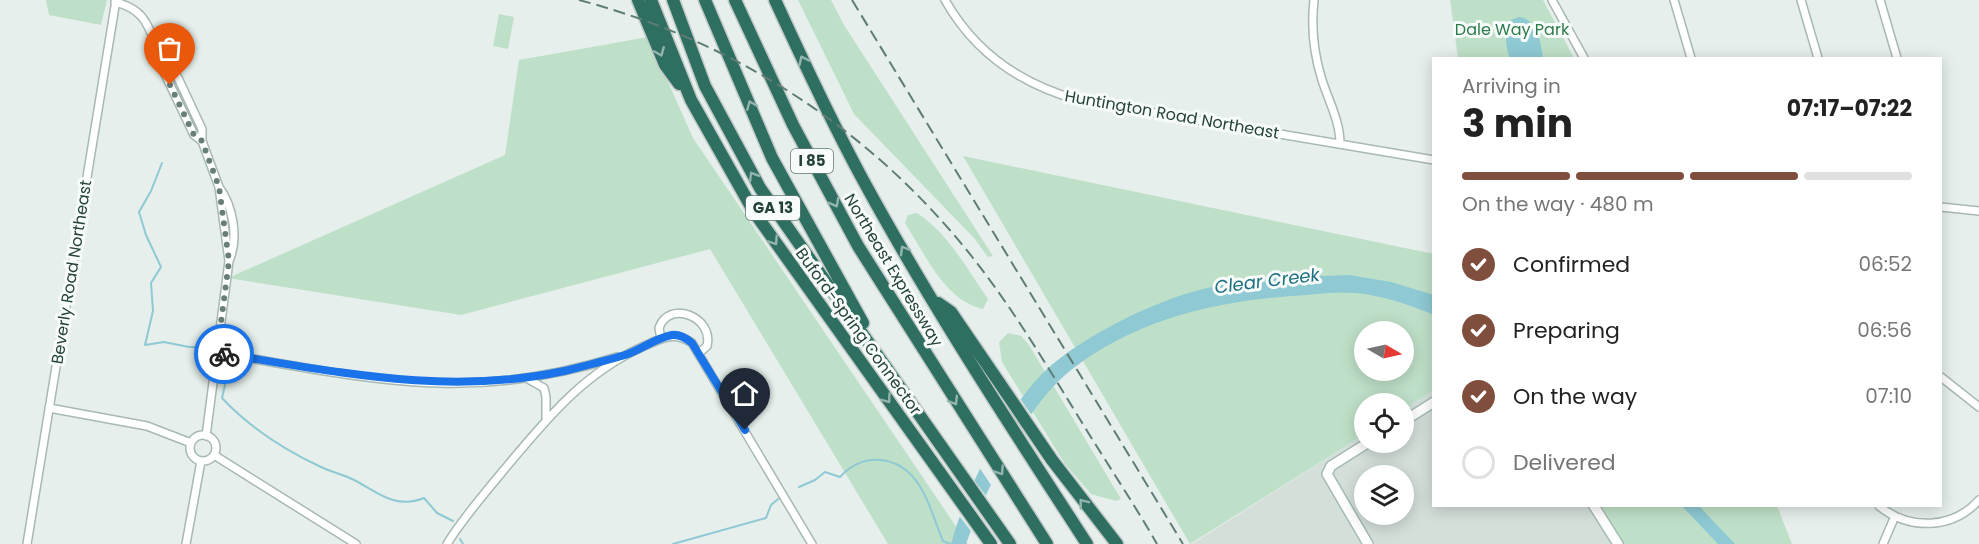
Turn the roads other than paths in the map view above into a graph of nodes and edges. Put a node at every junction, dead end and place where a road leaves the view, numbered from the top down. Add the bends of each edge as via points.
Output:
1 (638, 0) edge
2 (651, 0) edge
3 (673, 0) edge
4 (705, 0) edge
5 (735, 0) edge
6 (776, 0) edge
7 (945, 0) edge
8 (1314, 0) edge
9 (1552, 0) edge
10 (1674, 0) edge
11 (1801, 0) edge
12 (1880, 0) edge
13 (116, 1) edge
14 (1583, 57) edge
15 (1691, 57) edge
16 (1818, 57) edge
17 (1897, 57) edge
18 (691, 100) junction
19 (1340, 144) junction
20 (1432, 160) edge
21 (1942, 207) edge
22 (1979, 211) edge
23 (934, 301) junction
24 (661, 339) junction
25 (217, 353) junction
26 (699, 353) junction
27 (625, 355) junction
28 (526, 378) junction
29 (1942, 378) edge
30 (907, 396) junction
31 (1432, 403) edge
32 (1979, 407) edge
33 (49, 408) junction
34 (1414, 415) edge
35 (545, 420) junction
36 (206, 436) junction
37 (191, 443) junction
38 (1354, 451) edge
39 (214, 455) junction
40 (201, 462) junction
41 (1979, 500) edge
42 (1595, 507) edge
43 (1880, 507) edge
44 (1894, 516) junction
45 (990, 543) edge
46 (27, 544) edge
47 (186, 544) edge
48 (356, 544) edge
49 (447, 544) edge
50 (812, 544) edge
51 (1010, 544) edge
52 (1047, 544) edge
53 (1087, 544) edge
54 (1118, 544) edge
55 (1368, 544) edge
56 (1618, 544) edge
57 (1883, 544) edge

1 -> 18 highway via 665,64
2 - 18 highway, Buford-Spring Connector / GA 13
30 -> 3 highway, Buford-Spring Connector / GA 13 via 796,242 742,159 705,86
30 -> 4 highway via 837,279 778,168
5 -> 52 highway, Northeast Expressway / I 85 via 793,125 858,246
23 -> 6 highway, Northeast Expressway / I 85 via 863,181
7 - 19 street, Huntington Road Northeast via 971,38 997,63 1049,92
8 - 19 street via 1317,62 1338,122
9 - 14 street
10 - 15 street
11 - 16 street
12 - 17 street
13 - 25 street via 138,11 164,59 172,65 202,129 202,141 219,187 229,261
13 - 33 street, Beverly Road Northeast
18 -> 45 highway, Buford-Spring Connector / GA 13 via 760,221
19 - 20 street, Huntington Road Northeast
21 - 22 street
23 - 53 highway, Northeast Expressway / I 85
54 -> 23 highway via 1052,460 951,312
24 - 26 street via 683,337
24 - 26 street via 659,328 664,319 677,314 691,315 702,323 708,335 707,346
24 - 27 street
25 - 28 street via 409,382
25 - 36 street
26 - 50 street
27 - 28 street
27 - 35 street via 581,385
28 - 35 street via 544,388
29 - 32 street
30 - 51 highway, Buford-Spring Connector / GA 13
31 - 34 street
33 - 37 street via 139,424
33 - 46 street, Beverly Road Northeast
35 - 49 street
36 - 37 street
36 - 39 street via 214,442
37 - 40 street via 193,456
38 - 55 street via 1331,466 1328,478
39 - 40 street
39 - 48 street
40 - 47 street
41 - 44 street via 1960,516 1941,522 1922,524
42 - 56 street
43 - 44 street
44 - 57 street

